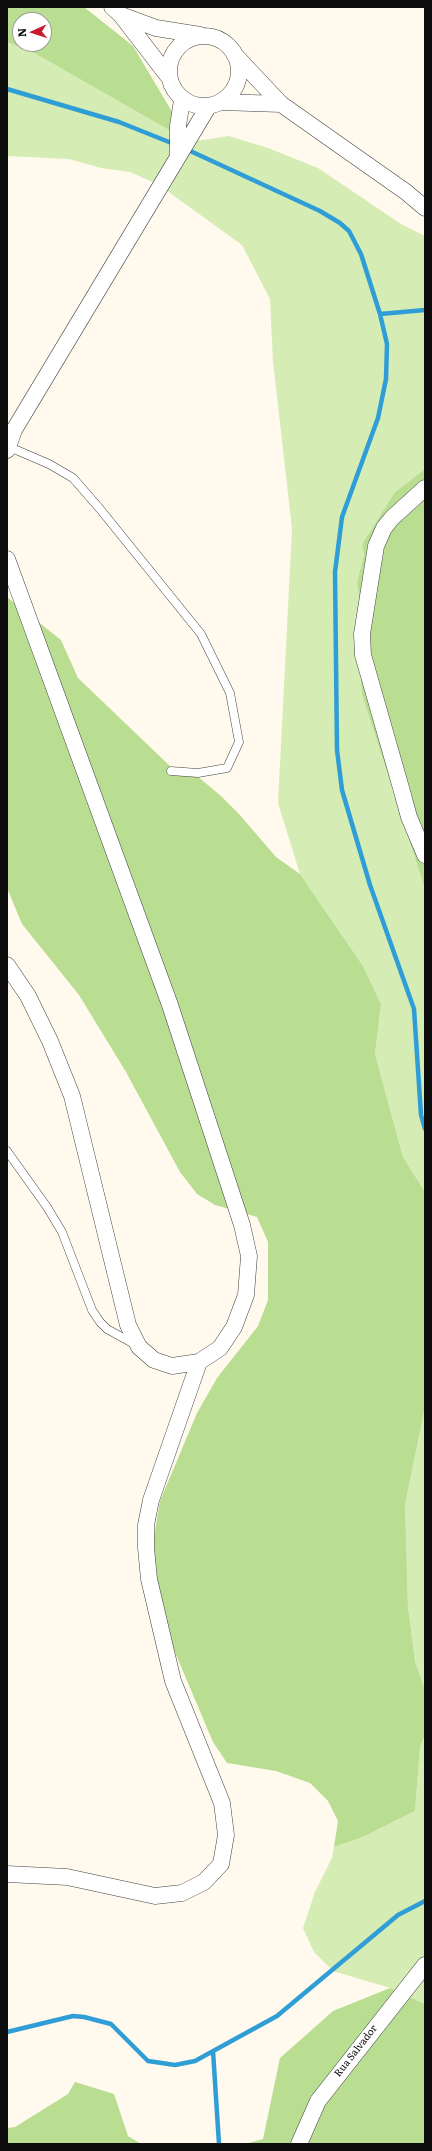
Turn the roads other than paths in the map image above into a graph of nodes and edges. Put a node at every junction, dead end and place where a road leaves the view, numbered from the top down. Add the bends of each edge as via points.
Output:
1 (116, 11) edge
2 (213, 37) junction
3 (234, 54) junction
4 (168, 76) junction
5 (182, 100) junction
6 (281, 104) junction
7 (215, 105) junction
8 (178, 154) junction
9 (425, 208) edge
10 (7, 448) edge
11 (425, 488) edge
12 (7, 559) edge
13 (171, 771) dead end
14 (425, 855) edge
15 (7, 965) edge
16 (7, 1152) edge
17 (139, 1347) junction
18 (199, 1362) junction
19 (7, 1874) edge
20 (425, 1964) edge
21 (299, 2144) edge

1 - 2 street via 156,28
1 - 4 street
2 - 3 street via 225,43
2 - 4 street via 192,38 175,50 169,62
3 - 6 street
3 - 7 street via 239,67 238,81 232,93
4 - 5 street via 173,89
5 - 7 street via 194,106
5 - 8 street via 178,126
6 - 7 street
6 - 9 street
7 - 8 street
8 - 10 street via 14,430
10 - 13 lane via 49,464 73,478 201,634 230,693 240,742 226,768 198,773
11 - 14 street via 392,518 376,546 362,634 364,655 407,809
12 - 18 street via 170,1005 242,1225 248,1256 246,1295 234,1327 220,1348
15 - 17 street via 28,996 50,1041 72,1096 128,1325
16 - 17 lane via 62,1232 92,1310 100,1322 107,1329
17 - 18 street via 154,1360 172,1366
18 - 19 street via 151,1500 146,1525 146,1548 149,1579 173,1681 222,1803 226,1835 221,1864 204,1882 182,1893 155,1896 67,1877
20 - 21 street, Rua Salvador via 318,2101

